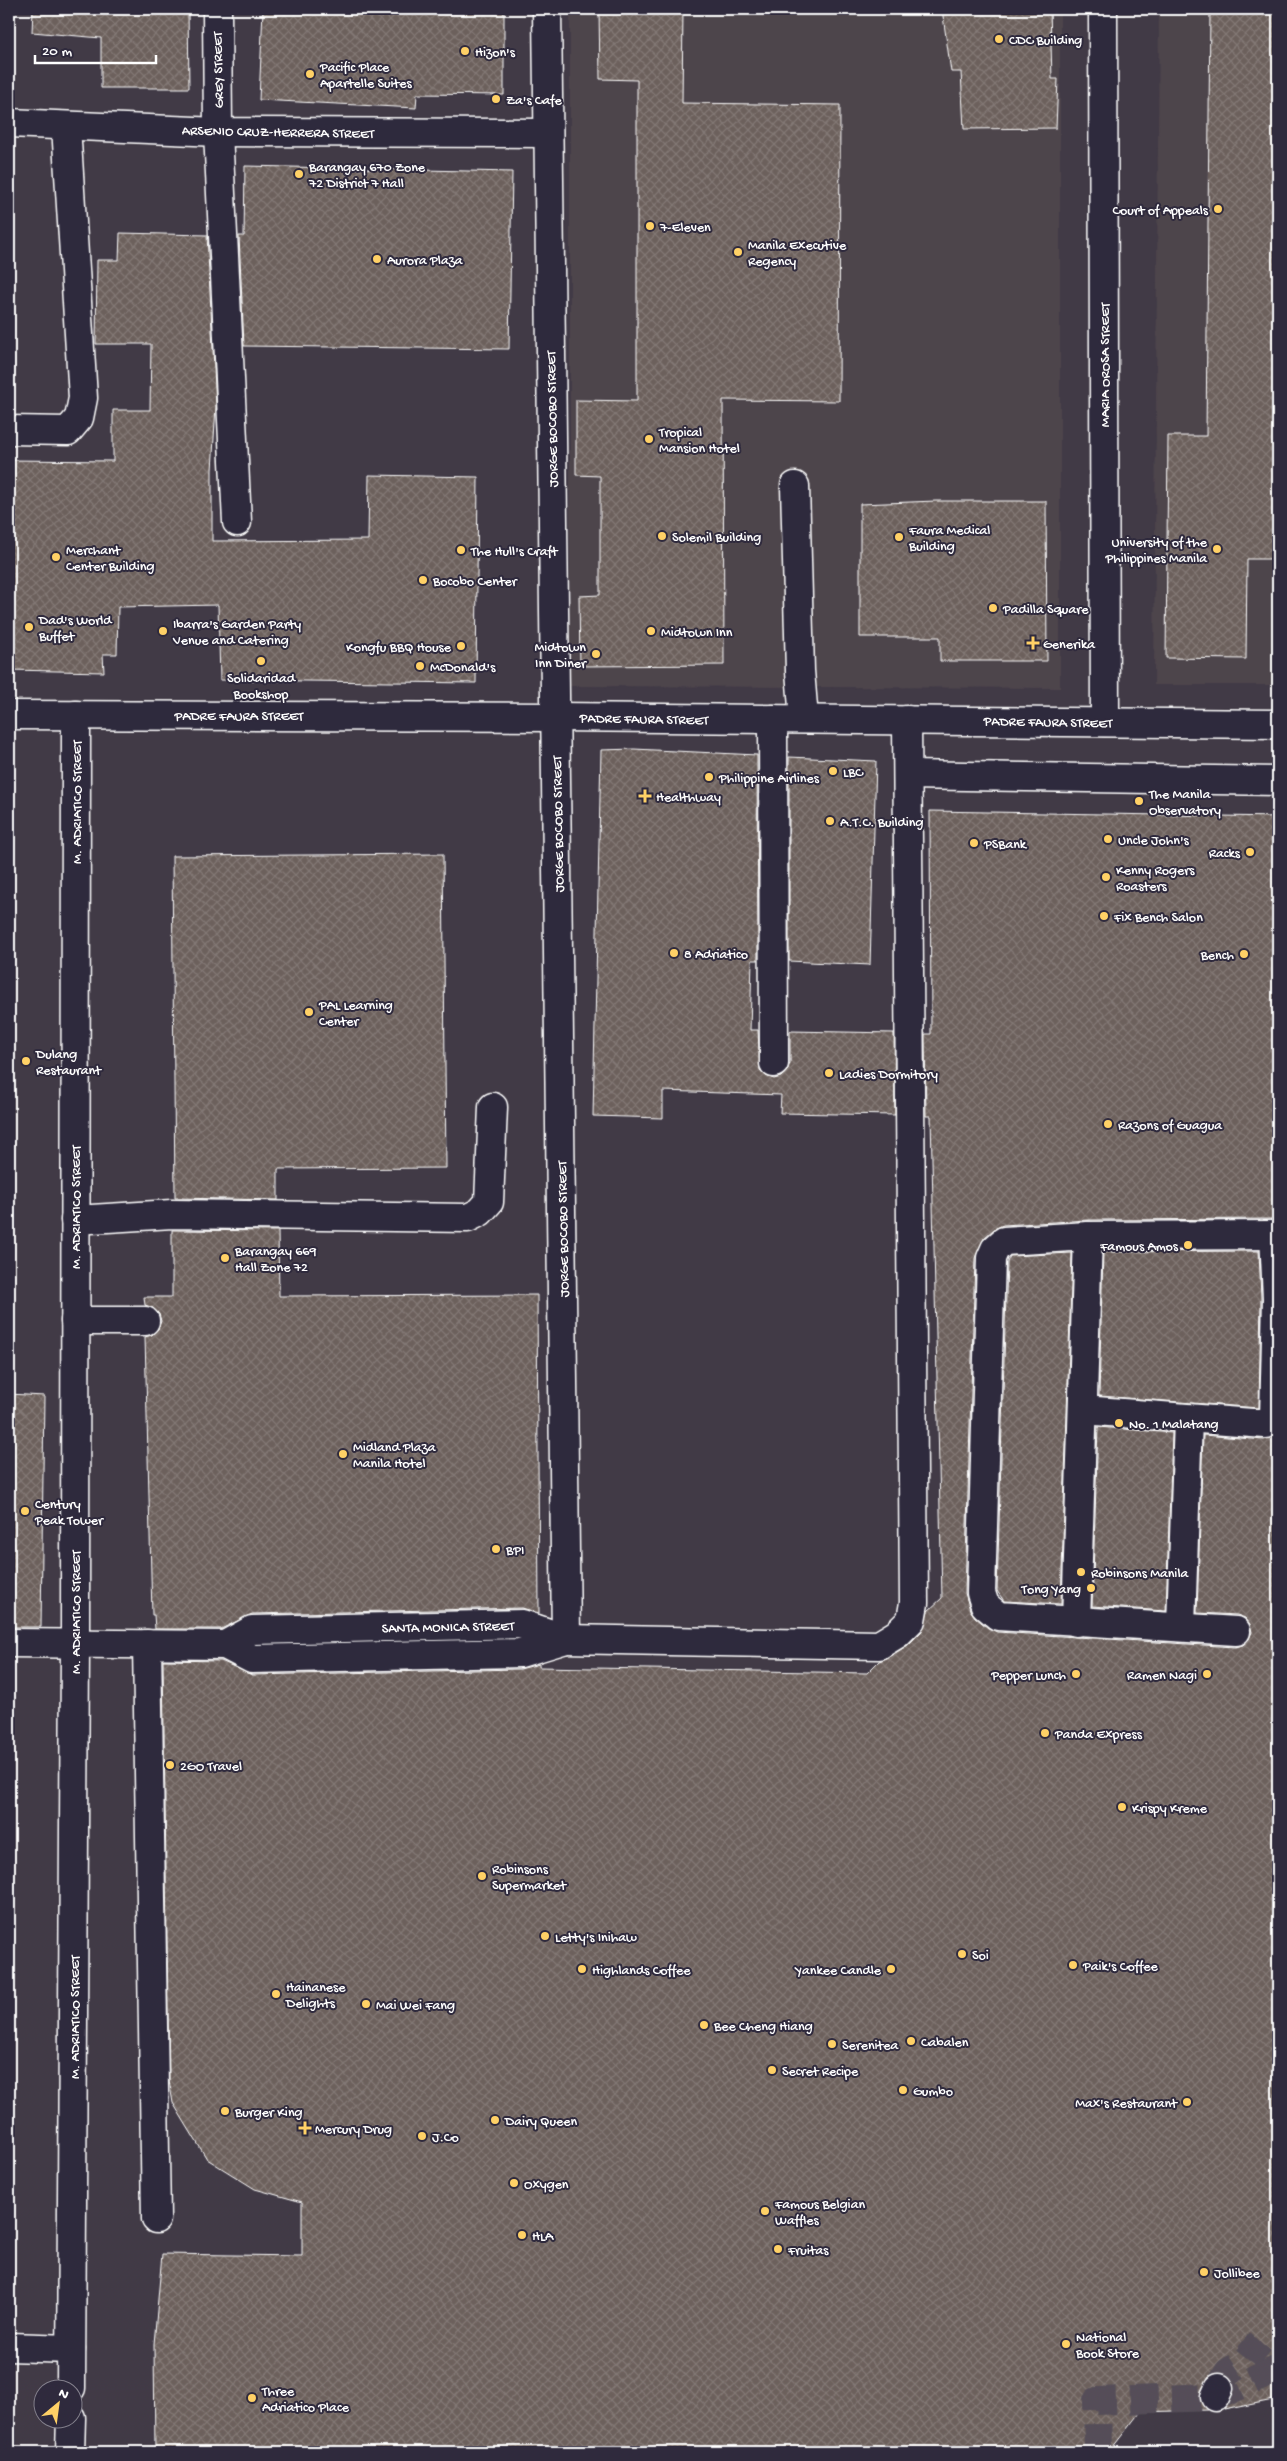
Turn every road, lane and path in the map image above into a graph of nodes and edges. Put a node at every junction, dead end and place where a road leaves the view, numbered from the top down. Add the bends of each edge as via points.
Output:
1 (217, 9) edge
2 (546, 9) edge
3 (1103, 9) edge
4 (9, 123) edge
5 (66, 126) junction
6 (218, 132) junction
7 (547, 133) junction
8 (9, 430) edge
9 (795, 486) dead end
10 (237, 522) dead end
11 (9, 715) edge
12 (76, 715) junction
13 (555, 717) junction
14 (773, 719) junction
15 (804, 719) junction
16 (907, 720) junction
17 (1105, 722) junction
18 (1278, 724) edge
19 (908, 775) junction
20 (1278, 781) edge
21 (774, 1063) dead end
22 (493, 1108) dead end
23 (75, 1220) junction
24 (1276, 1235) edge
25 (1088, 1236) junction
26 (75, 1321) junction
27 (145, 1321) dead end
28 (1083, 1410) junction
29 (1188, 1419) junction
30 (1076, 1622) junction
31 (1180, 1626) junction
32 (1236, 1631) dead end
33 (566, 1639) junction
34 (9, 1643) edge
35 (75, 1644) junction
36 (147, 1644) junction
37 (156, 2219) dead end
38 (9, 2347) edge
39 (71, 2349) junction
40 (71, 2378) edge
41 (71, 2428) edge
42 (70, 2452) edge

1 - 6 street, GREY STREET
2 - 7 street, JORGE BOCOBO STREET
3 - 17 street, MARIA OROSA STREET
4 - 5 street, ARSENIO CRUZ-HERRERA STREET
5 - 6 street, ARSENIO CRUZ-HERRERA STREET
5 - 8 street via 83,398 79,418 68,431
6 - 7 street, ARSENIO CRUZ-HERRERA STREET
6 - 10 street, GREY STREET
7 - 13 street, JORGE BOCOBO STREET
9 - 15 street
11 - 12 street, PADRE FAURA STREET
12 - 13 street, PADRE FAURA STREET
12 - 23 street, M. ADRIATICO STREET
13 - 14 street, PADRE FAURA STREET
13 - 33 street, JORGE BOCOBO STREET
14 - 15 street, PADRE FAURA STREET
14 - 21 street
15 - 16 street, PADRE FAURA STREET
16 - 17 street, PADRE FAURA STREET
16 - 19 street
17 - 18 street, PADRE FAURA STREET
19 - 20 street
19 - 33 street, SANTA MONICA STREET via 914,1593 911,1620 879,1646
22 - 23 street via 489,1202 468,1218 172,1214
23 - 26 street, M. ADRIATICO STREET
24 - 25 street
24 - 29 street via 1274,1418 1265,1424
25 - 28 street
25 - 30 street via 1004,1241 995,1249 991,1268 981,1593 985,1605 998,1616
26 - 27 street
26 - 35 street, M. ADRIATICO STREET
28 - 29 street
28 - 30 street
29 - 31 street
30 - 31 street
31 - 32 street
33 - 36 street, SANTA MONICA STREET via 520,1653 262,1659 252,1659 225,1645
34 - 35 street, SANTA MONICA STREET
35 - 36 street, SANTA MONICA STREET
35 - 39 street, M. ADRIATICO STREET
36 - 37 street
38 - 39 street
39 - 40 street, M. ADRIATICO STREET
41 - 42 street

